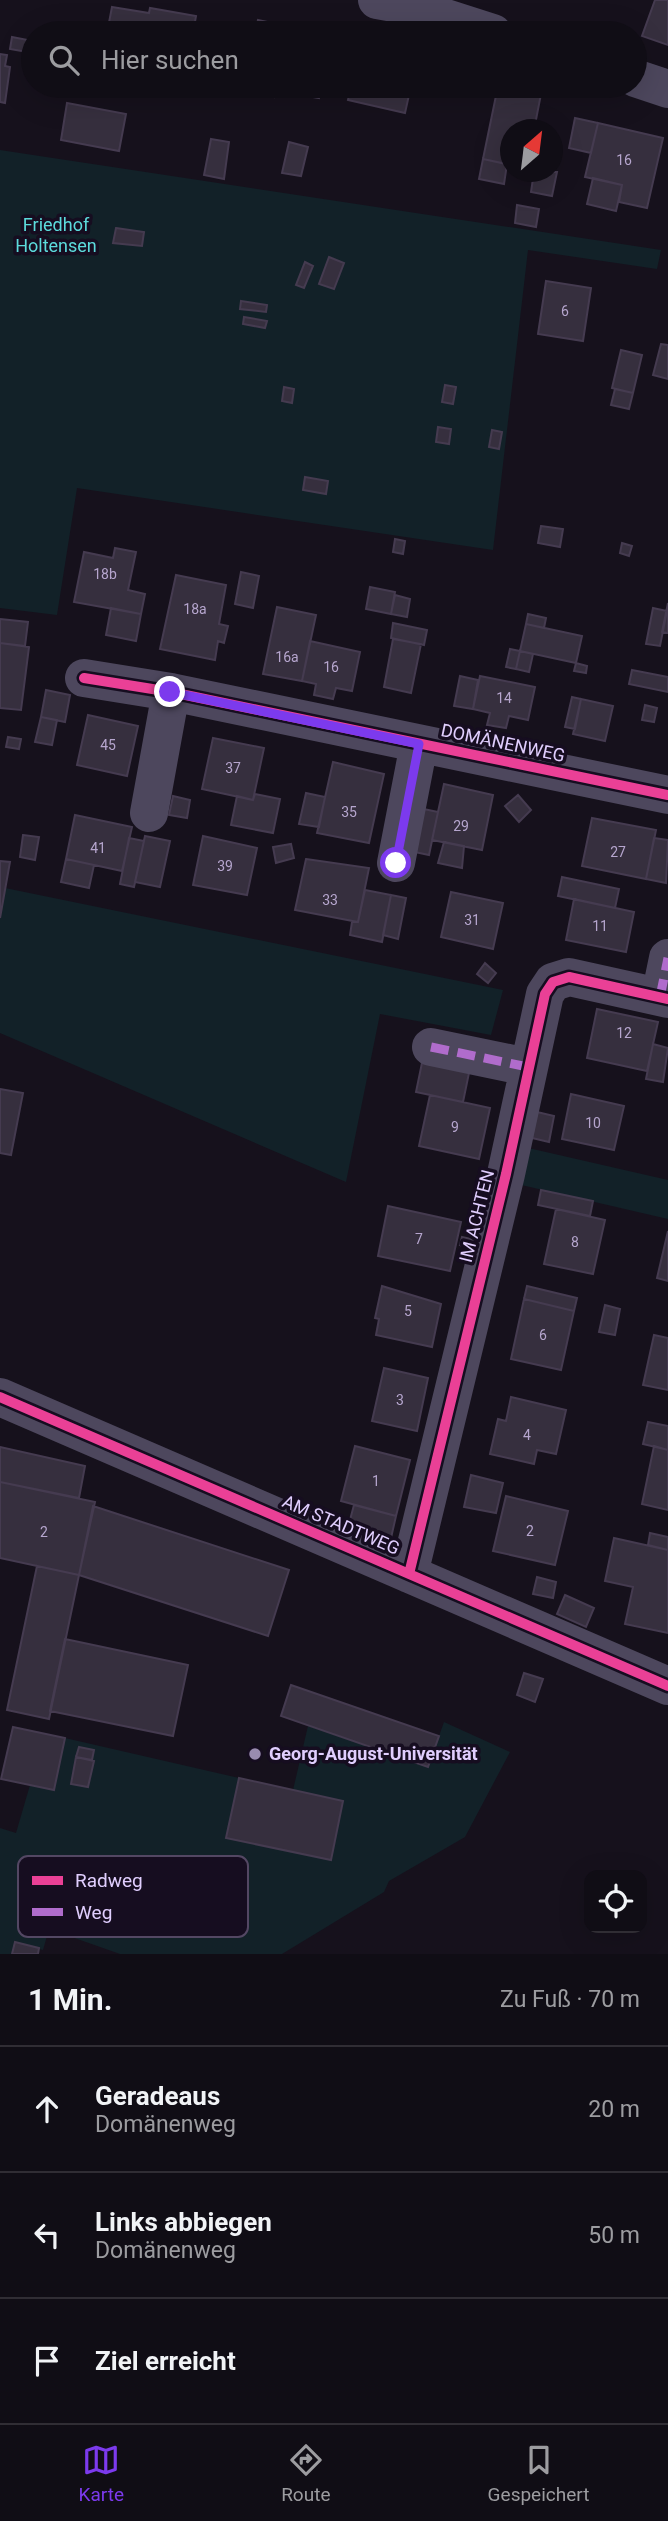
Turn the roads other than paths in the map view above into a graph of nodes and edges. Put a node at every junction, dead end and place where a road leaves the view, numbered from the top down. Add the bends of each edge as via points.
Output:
1 (396, 2) edge
2 (455, 21) edge
3 (647, 82) edge
4 (668, 89) edge
5 (84, 678) dead end
6 (170, 692) junction
7 (419, 744) junction
8 (668, 795) edge
9 (149, 813) dead end
10 (396, 863) dead end
11 (668, 957) edge
12 (664, 998) edge
13 (431, 1047) dead end
14 (528, 1067) junction
15 (0, 1397) edge
16 (409, 1574) junction
17 (668, 1686) edge

1 - 2 street
3 - 4 street
5 - 6 street, DOMÄNENWEG
6 - 7 street, DOMÄNENWEG
6 - 9 street
7 - 8 street, DOMÄNENWEG
7 - 10 street, DOMÄNENWEG
11 - 12 street, IM ACHTEN
12 - 14 street, IM ACHTEN via 569,977 553,982 545,994
13 - 14 street
14 - 16 street, IM ACHTEN
15 - 16 street, AM STADTWEG
16 - 17 street, AM STADTWEG

